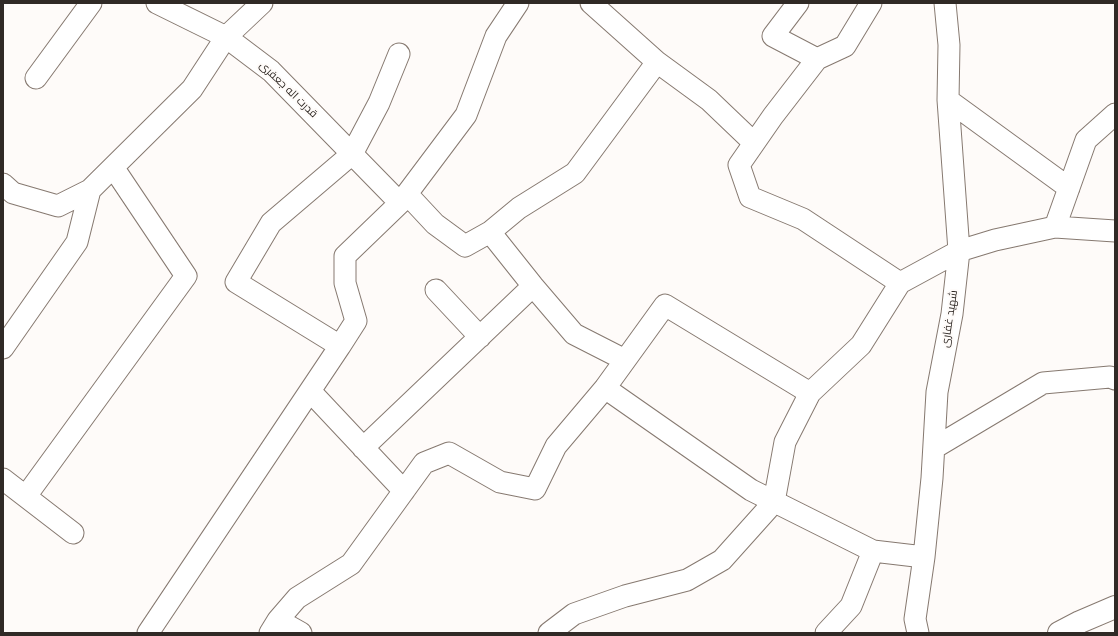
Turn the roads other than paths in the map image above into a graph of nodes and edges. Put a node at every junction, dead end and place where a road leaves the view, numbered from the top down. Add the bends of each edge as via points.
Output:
1 (91, 3) edge
2 (157, 3) edge
3 (262, 3) edge
4 (518, 3) edge
5 (591, 3) edge
6 (798, 3) edge
7 (871, 3) edge
8 (945, 3) edge
9 (226, 37) junction
10 (399, 54) dead end
11 (817, 59) junction
12 (657, 62) junction
13 (36, 78) dead end
14 (948, 100) junction
15 (1115, 114) edge
16 (754, 143) junction
17 (352, 154) junction
18 (113, 167) junction
19 (3, 184) edge
20 (1069, 188) junction
21 (90, 190) junction
22 (403, 198) junction
23 (1055, 226) junction
24 (1115, 231) edge
25 (490, 232) junction
26 (959, 251) junction
27 (900, 284) junction
28 (533, 286) junction
29 (436, 290) dead end
30 (480, 337) junction
31 (340, 346) junction
32 (3, 348) edge
33 (625, 360) junction
34 (1115, 379) edge
35 (605, 388) junction
36 (310, 390) junction
37 (810, 393) junction
38 (363, 448) junction
39 (934, 448) junction
40 (3, 479) edge
41 (404, 491) junction
42 (26, 496) junction
43 (774, 502) junction
44 (73, 533) dead end
45 (873, 551) junction
46 (924, 558) junction
47 (1115, 607) edge
48 (274, 627) edge
49 (148, 633) edge
50 (301, 633) edge
51 (549, 633) edge
52 (826, 633) edge
53 (918, 633) edge
54 (1059, 633) edge

1 - 13 street
2 - 9 street, قدرت اله جعفری
3 - 9 street
4 - 22 street via 496,36 466,115
5 - 12 street
6 - 11 street via 774,36
7 - 11 street via 845,46
8 - 14 street, شهید غفاری via 949,45
9 - 17 street, قدرت اله جعفری via 271,71
9 - 18 street via 192,89
10 - 17 street via 379,103
11 - 16 street
12 - 16 street via 709,100
12 - 25 street via 575,173 519,208
14 - 20 street
14 - 26 street, شهید غفاری
15 - 20 street via 1086,140
16 - 27 street via 739,165 750,197 803,219
17 - 22 street, قدرت اله جعفری
17 - 31 street via 271,223 236,282
18 - 21 street
18 - 42 street via 186,276
19 - 21 street via 13,193 58,206
20 - 23 street
21 - 32 street via 77,242
22 - 25 street, قدرت اله جعفری via 465,246
22 - 31 street via 345,256 345,283 356,320
23 - 24 street
23 - 26 street
25 - 28 street
26 - 27 street
26 - 39 street, شهید غفاری via 952,314 937,392
27 - 37 street via 861,345
28 - 30 street
28 - 33 street via 574,334
29 - 30 street
30 - 38 street
31 - 36 street
33 - 35 street
33 - 37 street via 665,305
34 - 39 street via 1110,377 1043,383
35 - 41 street via 556,446 535,489 500,482 449,453 424,463
35 - 43 street via 751,490
36 - 38 street
36 - 49 street
37 - 43 street via 786,442
38 - 41 street
39 - 46 street, شهید غفاری
40 - 42 street
41 - 48 street via 352,564 297,598
42 - 44 street
43 - 45 street
43 - 51 street via 722,560 687,580 625,596 574,614
45 - 46 street
45 - 52 street via 851,606
46 - 53 street, شهید غفاری via 915,618
47 - 54 main road
48 - 50 street

